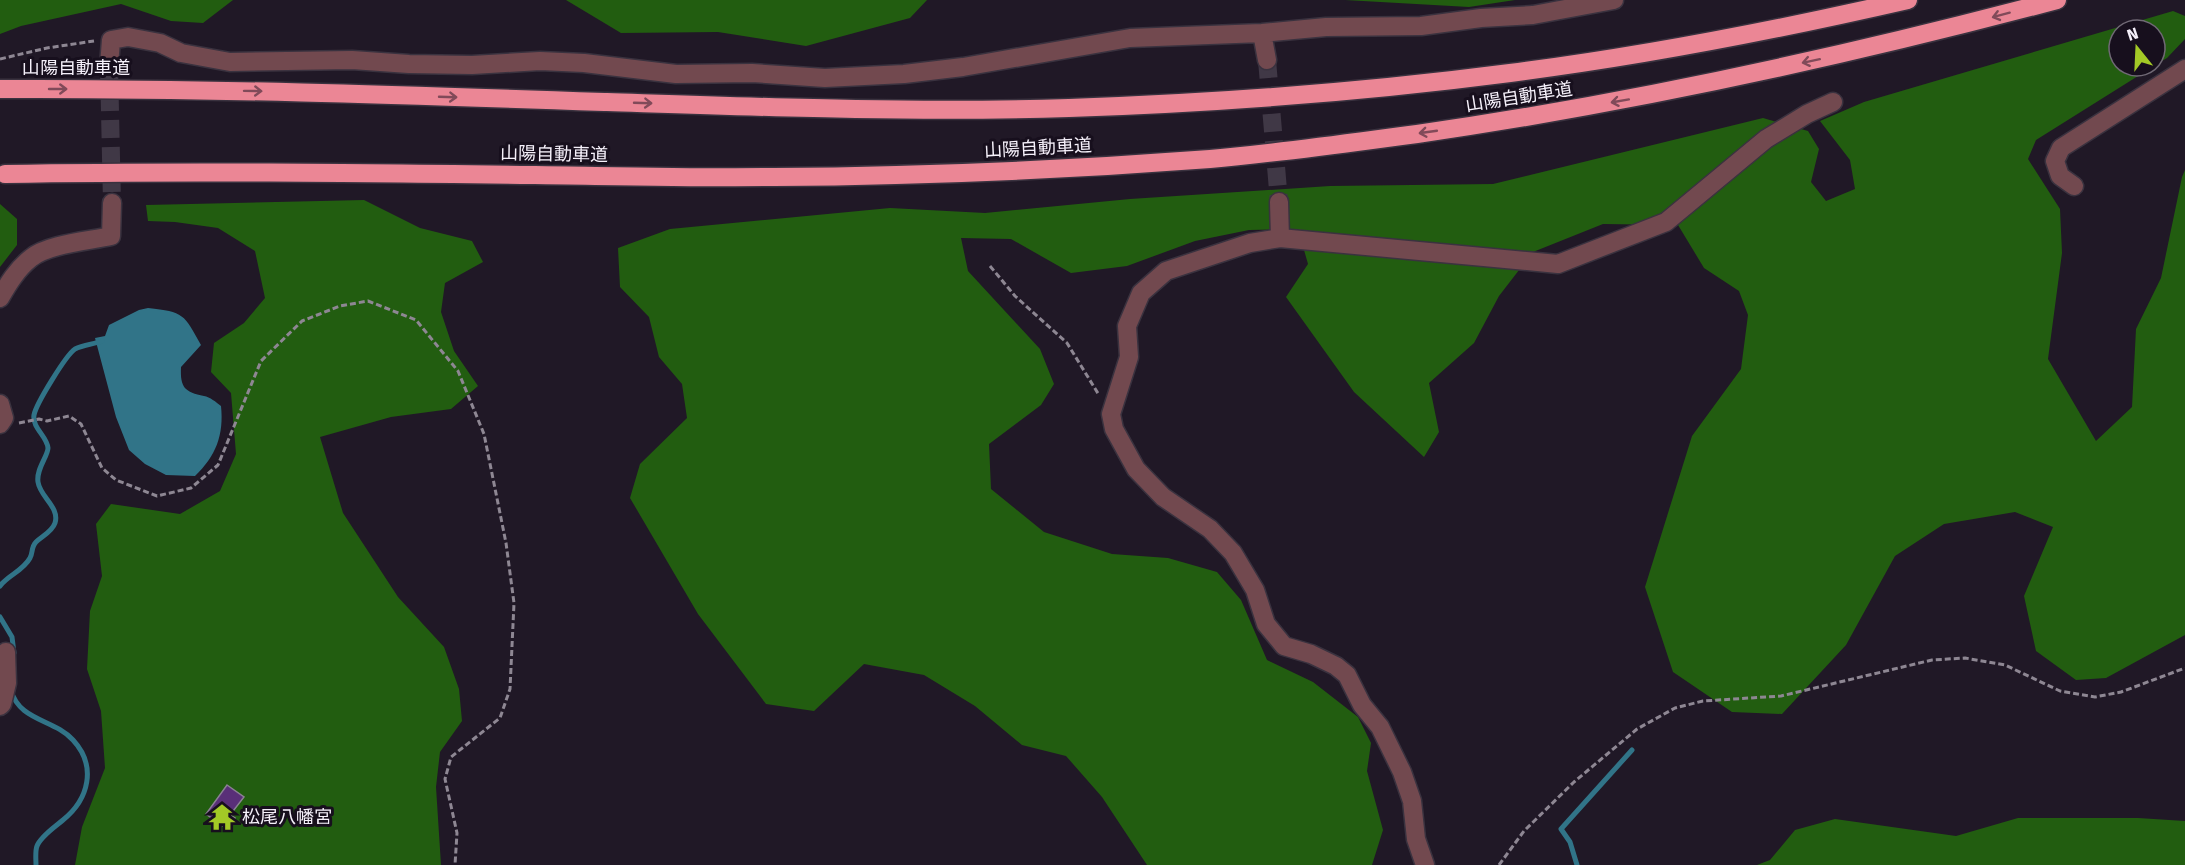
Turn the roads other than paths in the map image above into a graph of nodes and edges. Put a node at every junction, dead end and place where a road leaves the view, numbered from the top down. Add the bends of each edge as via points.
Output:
1 (1614, 0) edge
2 (1908, 0) edge
3 (2057, 0) edge
4 (1262, 33) junction
5 (1267, 60) tunnel mouth
6 (109, 66) tunnel mouth
7 (2185, 69) edge
8 (0, 89) edge
9 (1833, 102) dead end
10 (5, 174) dead end
11 (2074, 186) dead end
12 (1279, 202) tunnel mouth
13 (112, 203) tunnel mouth
14 (1280, 238) junction
15 (0, 298) edge
16 (0, 404) edge
17 (0, 424) edge
18 (6, 652) dead end
19 (0, 706) edge
20 (1425, 865) edge

1 - 4 street via 1533,15 1421,26 1326,27
8 -> 2 highway, 山陽自動車道 via 190,89 906,110 1067,108 1358,90 1512,73 1813,22
3 -> 10 highway, 山陽自動車道 via 1673,91 1519,119 1216,158 913,175 768,177
4 - 5 street
4 - 6 street via 1130,38 963,67 825,78 676,74 540,61 472,65 341,60 230,62 128,37 111,40
7 - 11 street via 2061,148 2055,161 2060,176
9 - 14 street via 1766,139 1666,222 1558,264
12 - 14 street
13 - 15 street via 111,236 48,249 32,257
14 - 20 street via 1250,243 1166,271 1141,293 1127,326 1129,357 1111,414 1114,429 1136,470 1163,497 1210,529 1233,553 1255,590 1266,624 1284,646 1311,654 1347,675 1362,705 1380,727 1402,772
16 - 17 street via 4,418
18 - 19 street via 7,683

